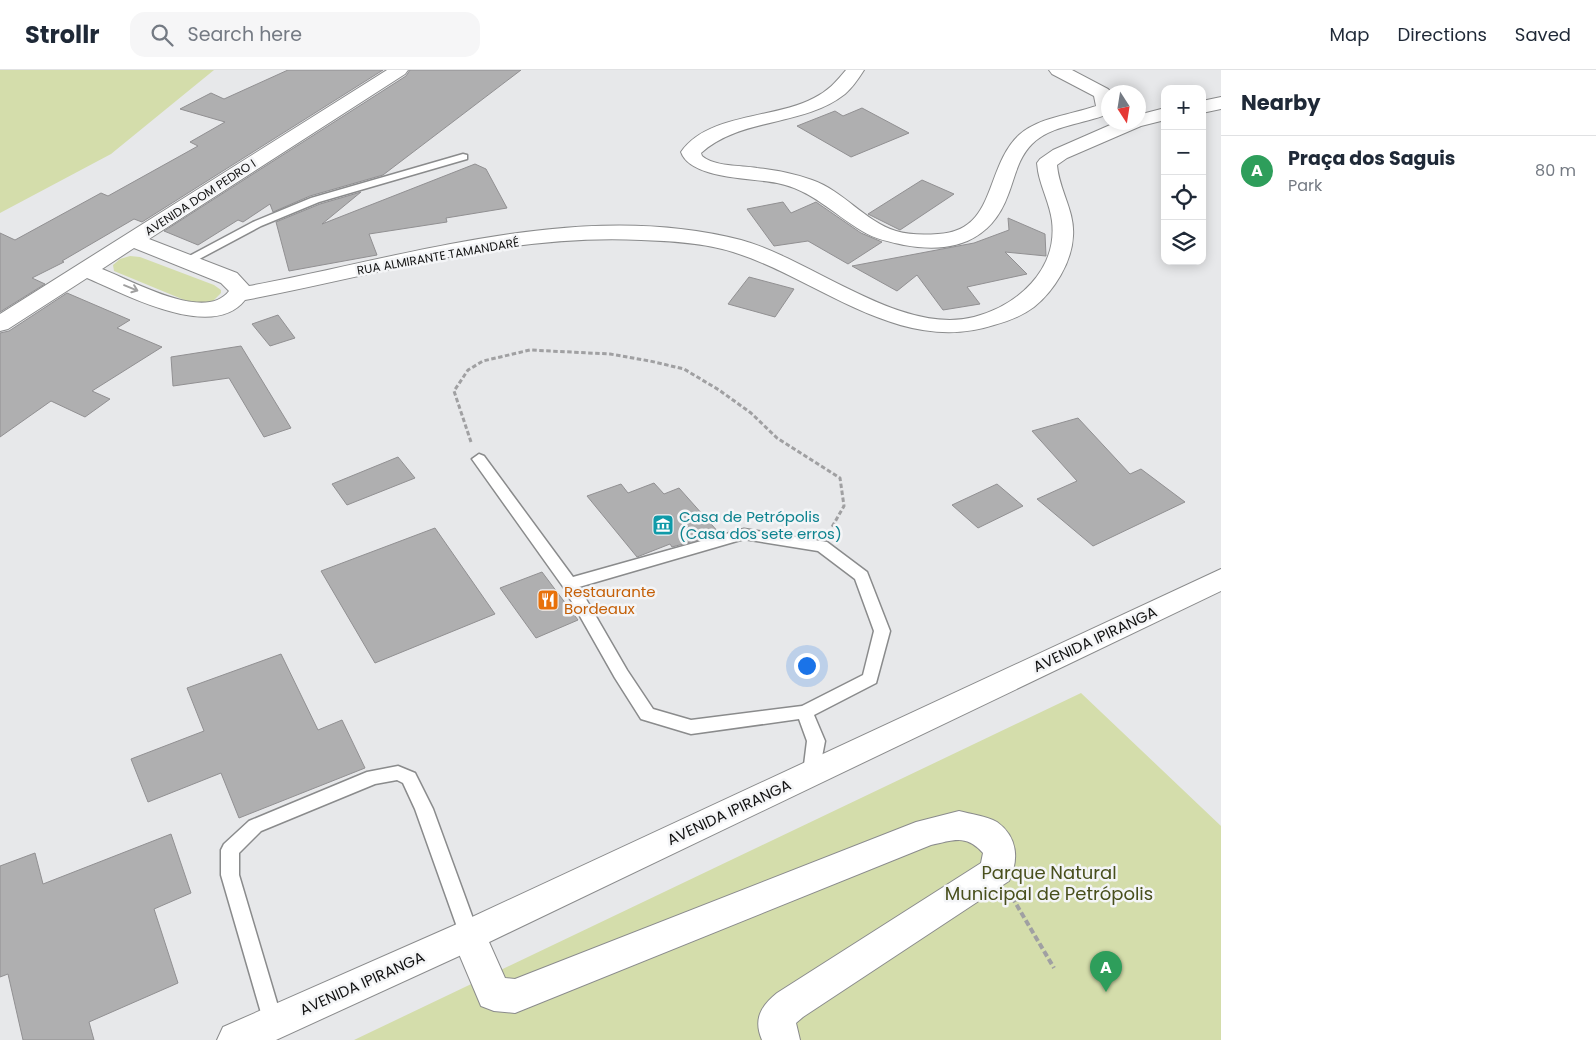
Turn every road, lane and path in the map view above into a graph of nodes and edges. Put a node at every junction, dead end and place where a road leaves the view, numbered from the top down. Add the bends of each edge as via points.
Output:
1 (399, 70) edge
2 (855, 70) edge
3 (1058, 70) edge
4 (1101, 93) edge
5 (1221, 103) edge
6 (1206, 106) edge
7 (1161, 115) edge
8 (1146, 117) edge
9 (1101, 122) edge
10 (1102, 130) edge
11 (463, 158) dead end
12 (133, 240) junction
13 (186, 261) junction
14 (86, 270) junction
15 (238, 294) junction
16 (0, 324) edge
17 (480, 459) joint
18 (822, 546) junction
19 (1221, 579) edge
20 (570, 584) junction
21 (805, 712) junction
22 (812, 773) junction
23 (997, 871) junction
24 (469, 936) junction
25 (1054, 968) dead end
26 (273, 1022) junction
27 (236, 1040) edge
28 (781, 1040) edge

1 - 12 street, AVENIDA DOM PEDRO I
2 - 9 street via 851,77 818,103 789,115 721,133 695,147 691,152 692,158 710,166 806,184 887,235 917,242 949,240 979,227 994,207 1012,159 1027,138 1053,124
3 - 4 street
5 - 6 street
7 - 8 street, RUA ALMIRANTE TAMANDARÉ
10 - 15 street, RUA ALMIRANTE TAMANDARÉ via 1047,164 1047,176 1063,224 1059,260 1041,289 1009,314 959,328 929,327 881,312 783,263 733,245 673,235 564,236 486,245
11 - 13 lane via 315,200 257,224
12 - 13 street
12 - 14 street, AVENIDA DOM PEDRO I
13 - 15 street via 229,278 237,284
14 -> 15 street via 193,311 223,306
14 - 16 street, AVENIDA DOM PEDRO I
17 - 18 path via 464,425 454,390 468,370 484,361 530,350 574,351 610,354 684,369 751,413 777,438 840,478 844,506
17 - 20 lane
18 - 20 lane via 744,534
18 - 21 lane via 862,576 882,631 870,679
19 - 22 street, AVENIDA IPIRANGA
20 - 21 lane via 647,714 691,727
21 - 22 lane via 816,741
22 - 24 street, AVENIDA IPIRANGA
23 - 24 street via 1000,849 985,832 959,825 928,832 515,996 494,994
23 - 25 path
23 - 28 street via 790,1005 777,1016
24 - 26 street, AVENIDA IPIRANGA
24 - 26 lane via 424,809 409,778 398,773 373,777 289,810 255,826 230,850 230,875
26 - 27 street, AVENIDA IPIRANGA

